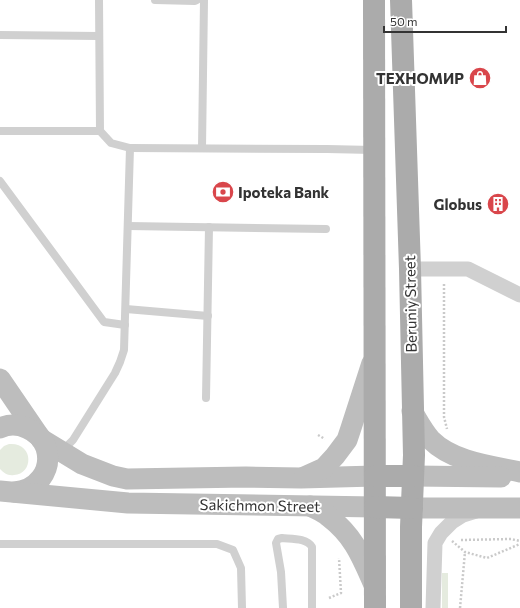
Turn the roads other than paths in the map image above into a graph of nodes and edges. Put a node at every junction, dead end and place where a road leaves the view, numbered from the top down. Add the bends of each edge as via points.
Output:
1 (99, 0) edge
2 (155, 0) edge
3 (197, 0) edge
4 (204, 0) edge
5 (374, 0) edge
6 (401, 0) edge
7 (0, 35) edge
8 (99, 36) junction
9 (0, 131) edge
10 (100, 131) junction
11 (130, 148) junction
12 (202, 148) junction
13 (374, 150) junction
14 (0, 180) edge
15 (128, 226) junction
16 (209, 227) junction
17 (326, 229) dead end
18 (410, 269) junction
19 (520, 295) edge
20 (126, 309) junction
21 (208, 316) junction
22 (126, 325) junction
23 (375, 353) junction
24 (0, 379) edge
25 (206, 398) dead end
26 (412, 411) junction
27 (0, 428) edge
28 (41, 439) junction
29 (61, 452) junction
30 (520, 472) edge
31 (375, 476) junction
32 (413, 476) junction
33 (520, 477) edge
34 (301, 478) junction
35 (3, 491) edge
36 (310, 506) junction
37 (375, 507) junction
38 (412, 508) junction
39 (486, 508) junction
40 (520, 508) edge
41 (0, 544) edge
42 (375, 598) edge
43 (242, 608) edge
44 (283, 608) edge
45 (312, 608) edge
46 (411, 608) edge
47 (433, 608) edge

1 - 8 lane
2 - 3 lane
4 - 12 lane
5 - 13 main road
6 - 18 main road, Beruniy Street
7 - 8 lane
8 - 10 lane
9 - 10 lane
10 - 11 lane via 112,143
11 - 12 lane
11 - 15 lane
12 - 13 lane
13 - 23 main road
14 - 22 lane via 104,322
15 - 16 lane
15 - 20 lane
16 - 17 lane
16 - 21 lane
18 - 19 street via 468,269
18 - 26 main road, Beruniy Street
20 - 21 lane
20 - 22 lane
21 - 25 lane
22 - 29 lane via 124,350 115,373 73,440
23 - 31 main road
23 - 34 main road via 347,440 324,468
24 - 28 main road
26 - 30 main road via 431,440 450,454
26 - 32 main road, Beruniy Street
27 - 28 main road, Sakichmon Street via 12,425 23,427 33,431
28 - 29 main road, Sakichmon Street
28 - 35 main road via 46,449 47,460 40,480 32,487 21,491
29 - 34 main road, Sakichmon Street via 82,464 127,479
31 - 32 main road, Sakichmon Street
31 - 34 main road, Sakichmon Street
31 - 37 main road
32 - 33 main road, Sakichmon Street
32 - 38 main road, Beruniy Street
35 - 36 main road, Sakichmon Street via 128,503
36 - 37 main road, Sakichmon Street
36 - 42 main road via 328,516 354,543 362,557
37 - 38 main road, Sakichmon Street
37 - 42 main road
38 - 39 main road, Sakichmon Street
38 - 46 main road, Beruniy Street
39 - 40 main road, Sakichmon Street
39 - 47 street via 463,515 452,522 437,538
41 - 43 lane via 217,544 233,550 241,568
44 - 45 lane via 276,543 282,538 310,543

